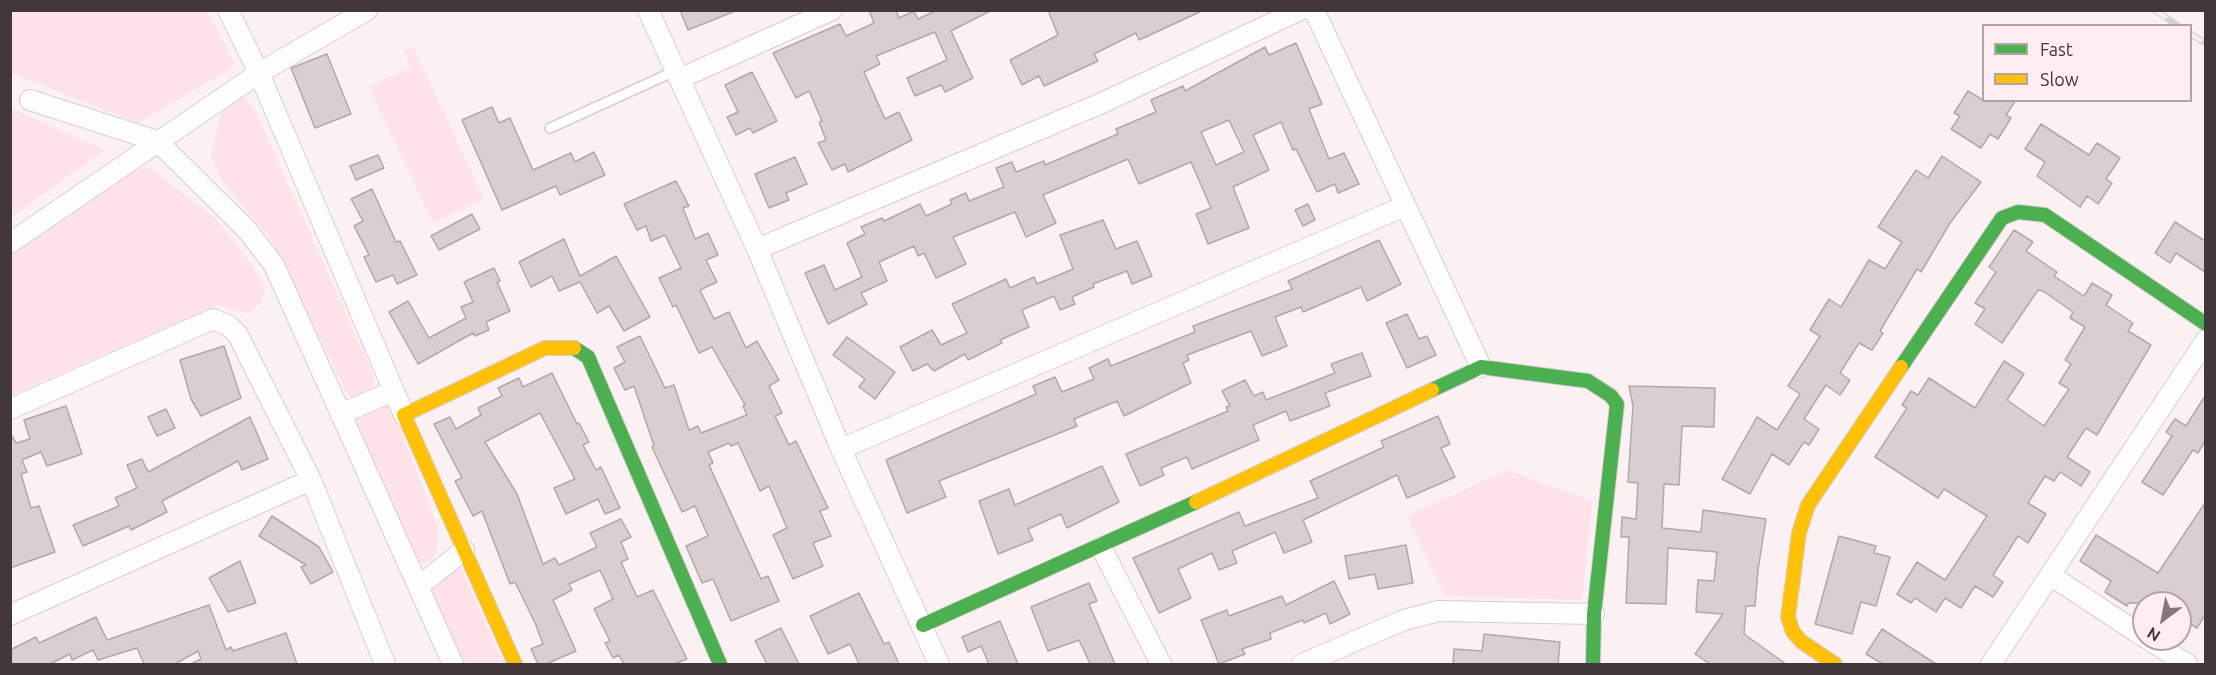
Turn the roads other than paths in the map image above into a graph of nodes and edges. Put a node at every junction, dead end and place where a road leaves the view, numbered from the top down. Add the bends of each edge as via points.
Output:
1 (228, 10) edge
2 (367, 10) edge
3 (648, 10) edge
4 (832, 10) edge
5 (1300, 10) edge
6 (1314, 10) edge
7 (258, 74) junction
8 (677, 75) junction
9 (30, 100) dead end
10 (550, 128) dead end
11 (157, 141) junction
12 (1405, 206) junction
13 (10, 243) edge
14 (757, 249) junction
15 (2205, 324) edge
16 (2205, 340) edge
17 (1481, 367) junction
18 (394, 391) junction
19 (10, 409) edge
20 (340, 414) junction
21 (404, 415) junction
22 (841, 449) junction
23 (311, 480) junction
24 (1101, 547) junction
25 (464, 550) junction
26 (2050, 575) junction
27 (418, 587) junction
28 (1594, 614) junction
29 (10, 615) edge
30 (922, 625) junction
31 (2132, 629) edge
32 (2166, 651) edge
33 (380, 663) edge
34 (453, 664) edge
35 (514, 664) edge
36 (720, 664) edge
37 (939, 664) edge
38 (1161, 664) edge
39 (1302, 664) edge
40 (1593, 664) edge
41 (1835, 664) edge
42 (1991, 664) edge
43 (2187, 664) edge

1 - 7 street
2 - 7 street
3 - 8 street
4 - 8 street
5 - 14 street via 1102,103
6 - 12 street
7 - 11 street
7 - 18 street
8 - 10 lane
8 - 14 street
9 - 11 street
11 - 13 street
11 - 20 street via 247,230 274,265
12 - 17 street
12 - 22 street
14 - 22 street
15 - 41 street via 2045,215 2018,212 2002,218 1808,505 1799,533 1788,617 1802,642
16 - 26 street
17 - 24 street
17 - 28 street via 1588,381 1617,404
18 - 20 street
18 - 21 street
19 - 23 street via 213,320 221,321 238,334
20 - 27 street
21 - 25 street
21 - 36 street via 545,348 575,348 588,357
22 - 30 street
23 - 29 street
23 - 33 street
24 - 30 street
24 - 38 street
25 - 27 street
25 - 35 street
26 - 31 street
26 - 42 street
27 - 34 street
28 - 39 street via 1438,611 1404,620
28 - 40 street
30 - 37 street
32 - 43 street

